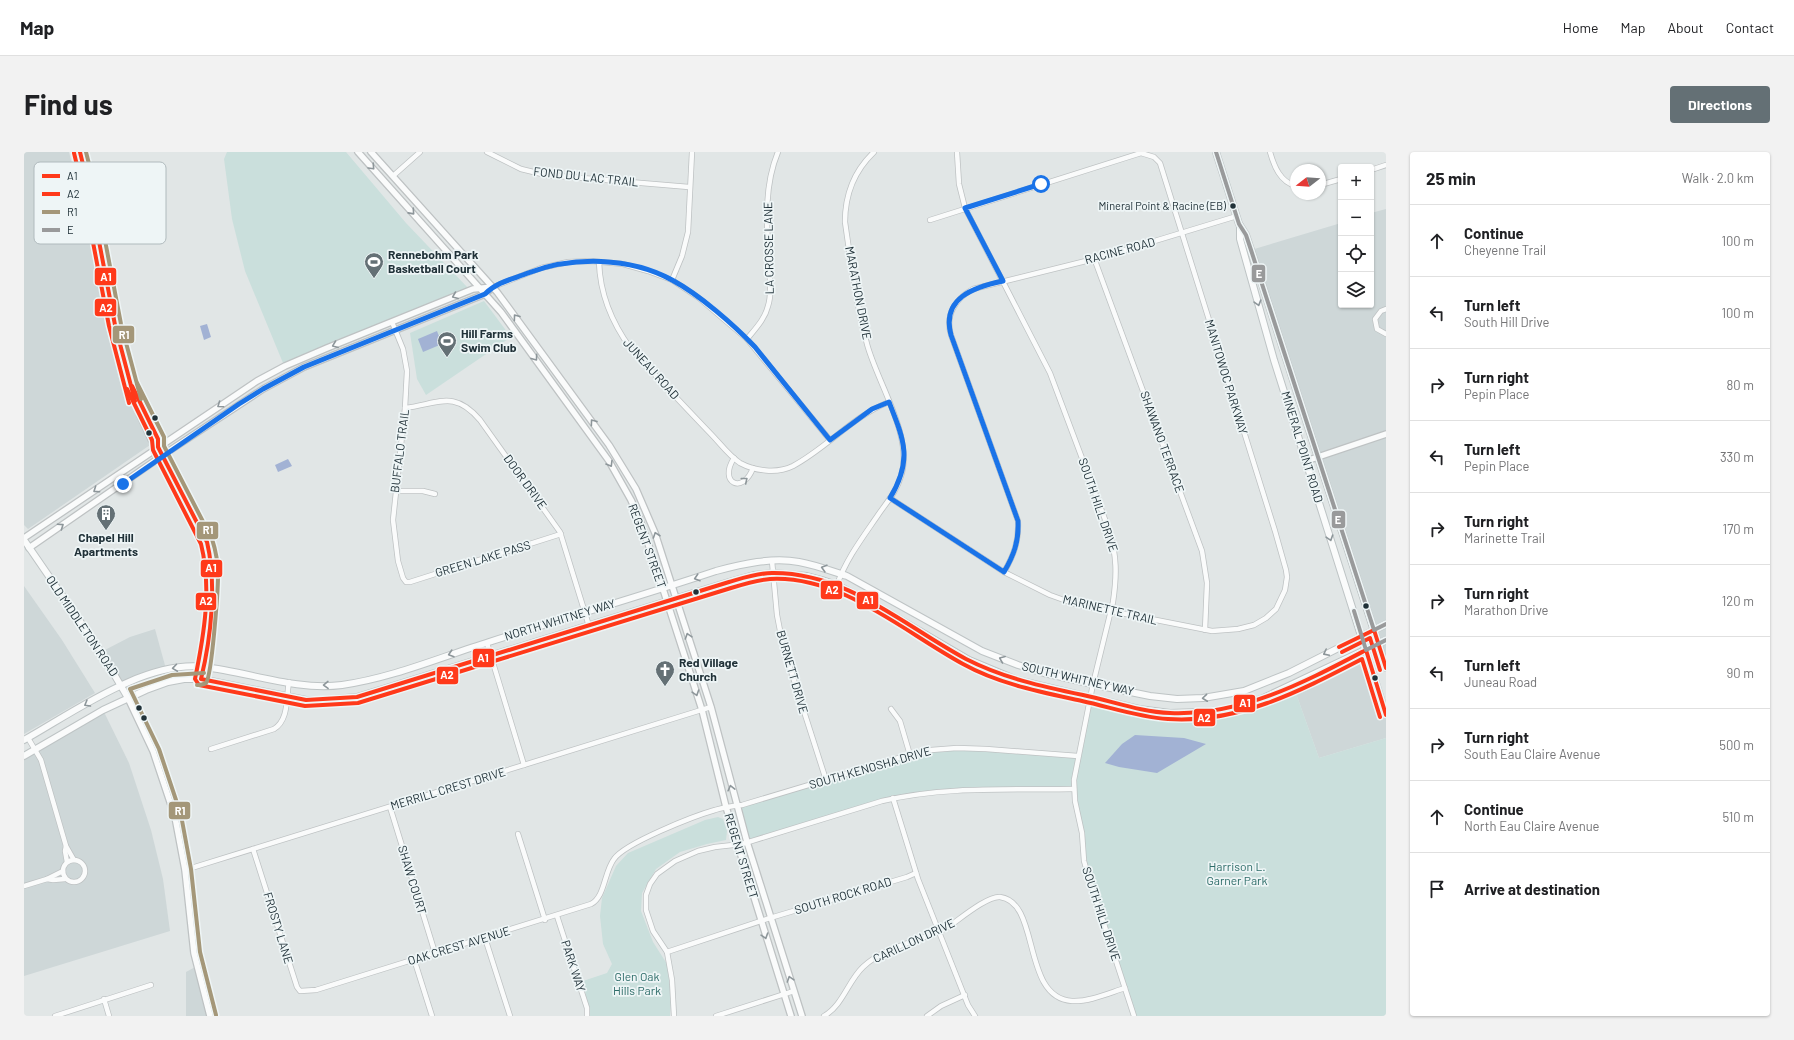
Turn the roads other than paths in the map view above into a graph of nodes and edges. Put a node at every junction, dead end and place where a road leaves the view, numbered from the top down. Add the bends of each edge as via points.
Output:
1 (80, 152) edge
2 (358, 152) edge
3 (371, 152) edge
4 (420, 152) edge
5 (487, 152) edge
6 (692, 152) edge
7 (778, 152) edge
8 (874, 152) edge
9 (957, 152) edge
10 (1216, 152) edge
11 (1270, 152) edge
12 (82, 162) edge
13 (1386, 165) edge
14 (1374, 169) edge
15 (393, 176) junction
16 (1338, 180) edge
17 (386, 183) junction
18 (1290, 183) edge
19 (1326, 183) edge
20 (690, 187) junction
21 (965, 208) junction
22 (1237, 216) junction
23 (930, 220) dead end
24 (1239, 224) junction
25 (1182, 234) junction
26 (99, 244) edge
27 (1094, 258) junction
28 (599, 262) junction
29 (672, 280) junction
30 (1003, 281) junction
31 (479, 287) junction
32 (493, 287) junction
33 (485, 294) junction
34 (1386, 309) edge
35 (392, 322) junction
36 (395, 330) junction
37 (1386, 334) edge
38 (747, 339) junction
39 (889, 402) junction
40 (405, 408) junction
41 (1386, 434) edge
42 (830, 440) junction
43 (158, 447) junction
44 (162, 455) junction
45 (1318, 457) junction
46 (734, 458) junction
47 (1306, 461) junction
48 (753, 468) junction
49 (396, 491) junction
50 (435, 494) dead end
51 (890, 498) junction
52 (561, 534) junction
53 (24, 539) edge
54 (29, 548) junction
55 (772, 561) junction
56 (1004, 572) junction
57 (774, 573) junction
58 (841, 574) junction
59 (406, 582) joint
60 (837, 585) junction
61 (672, 586) junction
62 (663, 589) junction
63 (676, 599) junction
64 (667, 602) junction
65 (1278, 606) joint
66 (1111, 611) junction
67 (585, 612) junction
68 (1386, 624) edge
69 (589, 626) junction
70 (1205, 630) junction
71 (1374, 630) junction
72 (1361, 636) junction
73 (1386, 640) edge
74 (487, 643) junction
75 (1378, 644) junction
76 (1366, 650) junction
77 (491, 657) junction
78 (204, 667) junction
79 (1386, 668) edge
80 (201, 679) junction
81 (289, 682) junction
82 (1093, 684) junction
83 (122, 686) junction
84 (286, 697) junction
85 (1091, 697) junction
86 (128, 698) junction
87 (711, 707) junction
88 (891, 709) dead end
89 (702, 710) junction
90 (1386, 715) edge
91 (26, 739) edge
92 (36, 749) junction
93 (211, 749) dead end
94 (910, 755) junction
95 (24, 756) edge
96 (1078, 756) junction
97 (524, 765) junction
98 (826, 780) junction
99 (1074, 789) junction
100 (893, 798) junction
101 (736, 806) junction
102 (390, 807) junction
103 (726, 807) junction
104 (518, 834) dead end
105 (742, 844) junction
106 (66, 846) junction
107 (253, 849) junction
108 (74, 860) junction
109 (67, 862) junction
110 (185, 870) junction
111 (62, 871) junction
112 (916, 872) junction
113 (47, 879) junction
114 (65, 879) junction
115 (24, 886) edge
116 (599, 895) joint
117 (557, 916) junction
118 (770, 918) junction
119 (545, 920) junction
120 (760, 921) junction
121 (940, 930) junction
122 (485, 938) junction
123 (667, 952) junction
124 (435, 953) junction
125 (414, 959) junction
126 (150, 985) dead end
127 (1125, 988) junction
128 (316, 990) joint
129 (794, 991) junction
130 (784, 994) junction
131 (965, 995) junction
132 (104, 999) junction
133 (55, 1016) edge
134 (109, 1016) edge
135 (210, 1016) edge
136 (432, 1016) edge
137 (510, 1016) edge
138 (587, 1016) edge
139 (674, 1016) edge
140 (716, 1016) edge
141 (791, 1016) edge
142 (802, 1016) edge
143 (824, 1016) edge
144 (927, 1016) edge
145 (975, 1016) edge
146 (1134, 1016) edge

1 - 12 street
2 -> 17 street, REGENT STREET
3 - 15 street, REGENT STREET
4 - 15 street
5 - 20 street, FOND DU LAC TRAIL via 516,167 546,175
6 - 20 street
7 - 38 street, LA CROSSE LANE via 769,185 767,206 770,280 768,306 764,317
8 - 39 street, MARATHON DRIVE via 854,178 847,198 845,222 860,315 868,346
9 - 21 street, SOUTH HILL DRIVE via 959,184
10 - 22 main road, MINERAL POINT ROAD
11 - 18 street via 1278,174
13 - 14 street
15 - 17 street
15 - 32 street, REGENT STREET
16 - 19 street
17 -> 31 street, REGENT STREET
20 - 29 street via 688,232
21 - 23 street
21 - 25 street, MANITOWOC PARKWAY via 1141,153 1156,158 1160,163
21 - 30 street, SOUTH HILL DRIVE
22 - 24 main road, MINERAL POINT ROAD
22 - 25 street, RACINE ROAD
24 - 45 main road, MINERAL POINT ROAD via 1246,235
24 -> 47 main road, MINERAL POINT ROAD via 1240,239 1257,302
25 - 27 street, RACINE ROAD
25 - 65 street, MANITOWOC PARKWAY via 1286,570 1285,590
26 - 43 street via 115,325 132,386 143,422 152,441
27 - 30 street, RACINE ROAD
27 - 70 street, SHAWANO TERRACE via 1202,551 1207,583
28 - 29 street via 636,267
28 - 32 street via 568,262 541,268
28 - 46 street, JUNEAU ROAD via 607,306 620,335
29 - 38 street via 699,298
30 - 56 street, RACINE ROAD via 973,289 965,294 952,310 949,324 1018,521 1015,550
30 - 66 street, SOUTH HILL DRIVE via 1050,373 1109,530 1116,555 1116,581
31 - 32 street
31 - 33 street, REGENT STREET
31 -> 35 street
32 - 33 street
61 -> 32 street, REGENT STREET via 649,518 625,469
33 - 36 street
33 -> 62 street, REGENT STREET via 501,312 609,461 640,520
34 - 37 street via 1375,319 1377,329
35 - 36 street, BUFFALO TRAIL
35 -> 43 street via 270,374 232,396
36 - 40 street, BUFFALO TRAIL via 407,366
36 - 44 street via 304,367 263,389
38 - 42 street
39 - 42 street, JUNEAU ROAD via 872,409
39 - 51 street, MARATHON DRIVE via 902,436 905,462
40 - 49 street, BUFFALO TRAIL
40 - 52 street, DOOR DRIVE via 450,400 471,410
41 - 45 street
42 - 48 street, JUNEAU ROAD via 793,466 773,471
43 - 44 street
43 -> 53 street
54 -> 44 street
44 - 78 street via 207,542 211,555 213,576
45 - 47 street
45 - 71 main road, MINERAL POINT ROAD
46 - 48 street, JUNEAU ROAD
46 -> 48 street via 728,473 732,482 744,482 750,477
47 -> 72 main road, MINERAL POINT ROAD
49 - 50 street via 423,490
49 - 59 street, BUFFALO TRAIL via 394,532 398,561
51 - 56 street, MARINETTE TRAIL
51 - 58 street, MARATHON DRIVE via 856,546
52 - 59 street, GREEN LAKE PASS
52 - 67 street, DOOR DRIVE
53 - 54 main road, OLD MIDDLETON ROAD
54 - 83 main road, OLD MIDDLETON ROAD
55 - 57 street, BURNETT DRIVE
58 -> 55 main road, SOUTH WHITNEY WAY via 798,562
55 -> 61 main road, SOUTH WHITNEY WAY via 734,566
56 - 66 street, MARINETTE TRAIL via 1061,599
57 - 60 main road, SOUTH WHITNEY WAY via 807,576
57 - 63 main road, SOUTH WHITNEY WAY via 754,575
57 - 98 street, BURNETT DRIVE via 777,615 783,646
58 - 60 street, MARATHON DRIVE
82 -> 58 main road, SOUTH WHITNEY WAY via 1037,671 982,652
60 - 85 main road, SOUTH WHITNEY WAY via 969,660 1017,680
61 - 62 main road, SOUTH WHITNEY WAY
61 - 63 street, REGENT STREET
62 - 64 street, REGENT STREET
62 - 67 main road, NORTH WHITNEY WAY
63 - 64 main road, SOUTH WHITNEY WAY
87 -> 63 street, REGENT STREET
64 - 69 main road, NORTH WHITNEY WAY
64 -> 89 street, REGENT STREET
65 - 70 street, MARINETTE TRAIL via 1254,625 1225,631
66 - 70 street, MARINETTE TRAIL
66 - 82 street, SOUTH HILL DRIVE
67 - 69 street, DOOR DRIVE
67 - 74 main road, NORTH WHITNEY WAY
68 - 71 main road, SOUTH WHITNEY WAY
69 - 77 main road, NORTH WHITNEY WAY
71 - 72 main road, SOUTH WHITNEY WAY
71 - 75 main road, MINERAL POINT ROAD
72 - 76 main road, MINERAL POINT ROAD
72 -> 82 main road, SOUTH WHITNEY WAY via 1262,684 1221,696 1177,699
73 - 75 main road, SOUTH WHITNEY WAY
74 - 77 street
74 -> 81 main road, NORTH WHITNEY WAY via 362,681 323,686
75 - 76 main road, SOUTH WHITNEY WAY
75 - 79 main road, MINERAL POINT ROAD
76 - 85 main road, SOUTH WHITNEY WAY via 1261,699 1224,710 1170,713 1139,709
76 - 90 main road, MINERAL POINT ROAD
77 - 84 main road, NORTH WHITNEY WAY via 357,696 323,700
77 - 97 street
78 - 80 street
78 - 81 main road, NORTH WHITNEY WAY
78 -> 83 main road, NORTH WHITNEY WAY via 166,669
80 - 84 main road, NORTH WHITNEY WAY
80 - 86 main road, NORTH WHITNEY WAY via 168,682
81 - 84 street
82 - 85 street, SOUTH HILL DRIVE
83 - 86 main road, OLD MIDDLETON ROAD
83 -> 91 main road, NORTH WHITNEY WAY
84 - 93 street via 285,715 279,726
85 - 96 street, SOUTH HILL DRIVE
86 - 92 main road, NORTH WHITNEY WAY
86 - 110 street, OLD MIDDLETON ROAD via 164,780 175,817
87 - 89 street, MERRILL CREST DRIVE
101 -> 87 street, REGENT STREET
88 - 94 street via 900,721
89 - 97 street, MERRILL CREST DRIVE
89 - 103 street, REGENT STREET
91 - 92 street
92 - 95 main road, NORTH WHITNEY WAY
92 - 106 street
94 - 96 street, SOUTH KENOSHA DRIVE via 956,748
94 - 98 street, SOUTH KENOSHA DRIVE
96 - 99 street, SOUTH HILL DRIVE
97 - 102 street, MERRILL CREST DRIVE
98 - 101 street, SOUTH KENOSHA DRIVE
99 - 100 street via 930,792
99 - 127 street, SOUTH HILL DRIVE via 1088,875
100 - 105 street
100 - 112 street
101 - 103 street, SOUTH KENOSHA DRIVE
101 - 105 street, REGENT STREET
102 - 107 street, MERRILL CREST DRIVE
102 - 124 street, SHAW COURT
103 - 105 street, REGENT STREET
103 - 116 street, SOUTH KENOSHA DRIVE via 695,817 623,850 607,870
104 - 119 street
105 - 118 street, REGENT STREET
105 - 120 street, REGENT STREET
105 - 123 street via 707,848 685,856 664,868 650,884 646,899 648,917 653,931
106 - 108 street
106 - 109 street
107 - 110 street, MERRILL CREST DRIVE
107 - 128 street, FROSTY LANE via 297,986 300,991
108 - 109 street
108 - 114 street via 85,870 84,877 73,883
109 - 111 street
110 - 135 street, OLD MIDDLETON ROAD via 194,953
111 - 113 street
111 - 114 street
112 - 118 street, SOUTH ROCK ROAD via 907,877
112 - 121 street
113 - 114 street
113 - 115 street
116 - 117 street, OAK CREST AVENUE via 591,904
117 - 119 street, OAK CREST AVENUE
117 - 138 street, PARK WAY via 587,1008
118 - 120 street, SOUTH ROCK ROAD
129 -> 118 street, REGENT STREET
119 - 122 street, OAK CREST AVENUE
120 - 123 street, SOUTH ROCK ROAD
120 -> 130 street, REGENT STREET
121 - 127 street, CARILLON DRIVE via 962,919 989,899 1006,899 1014,904 1020,913 1043,982 1054,995 1067,1000 1081,1001
121 - 131 street
121 - 143 street, CARILLON DRIVE via 870,961 855,976 834,1009
122 - 124 street, OAK CREST AVENUE
122 - 137 street
123 - 139 street
124 - 125 street, OAK CREST AVENUE
125 - 128 street, OAK CREST AVENUE
125 - 136 street
126 - 132 street
127 - 146 street, SOUTH HILL DRIVE
129 - 130 street
129 - 142 street, REGENT STREET
130 - 140 street
130 - 141 street, REGENT STREET
131 - 144 street
131 - 145 street
132 - 133 street
132 - 134 street

